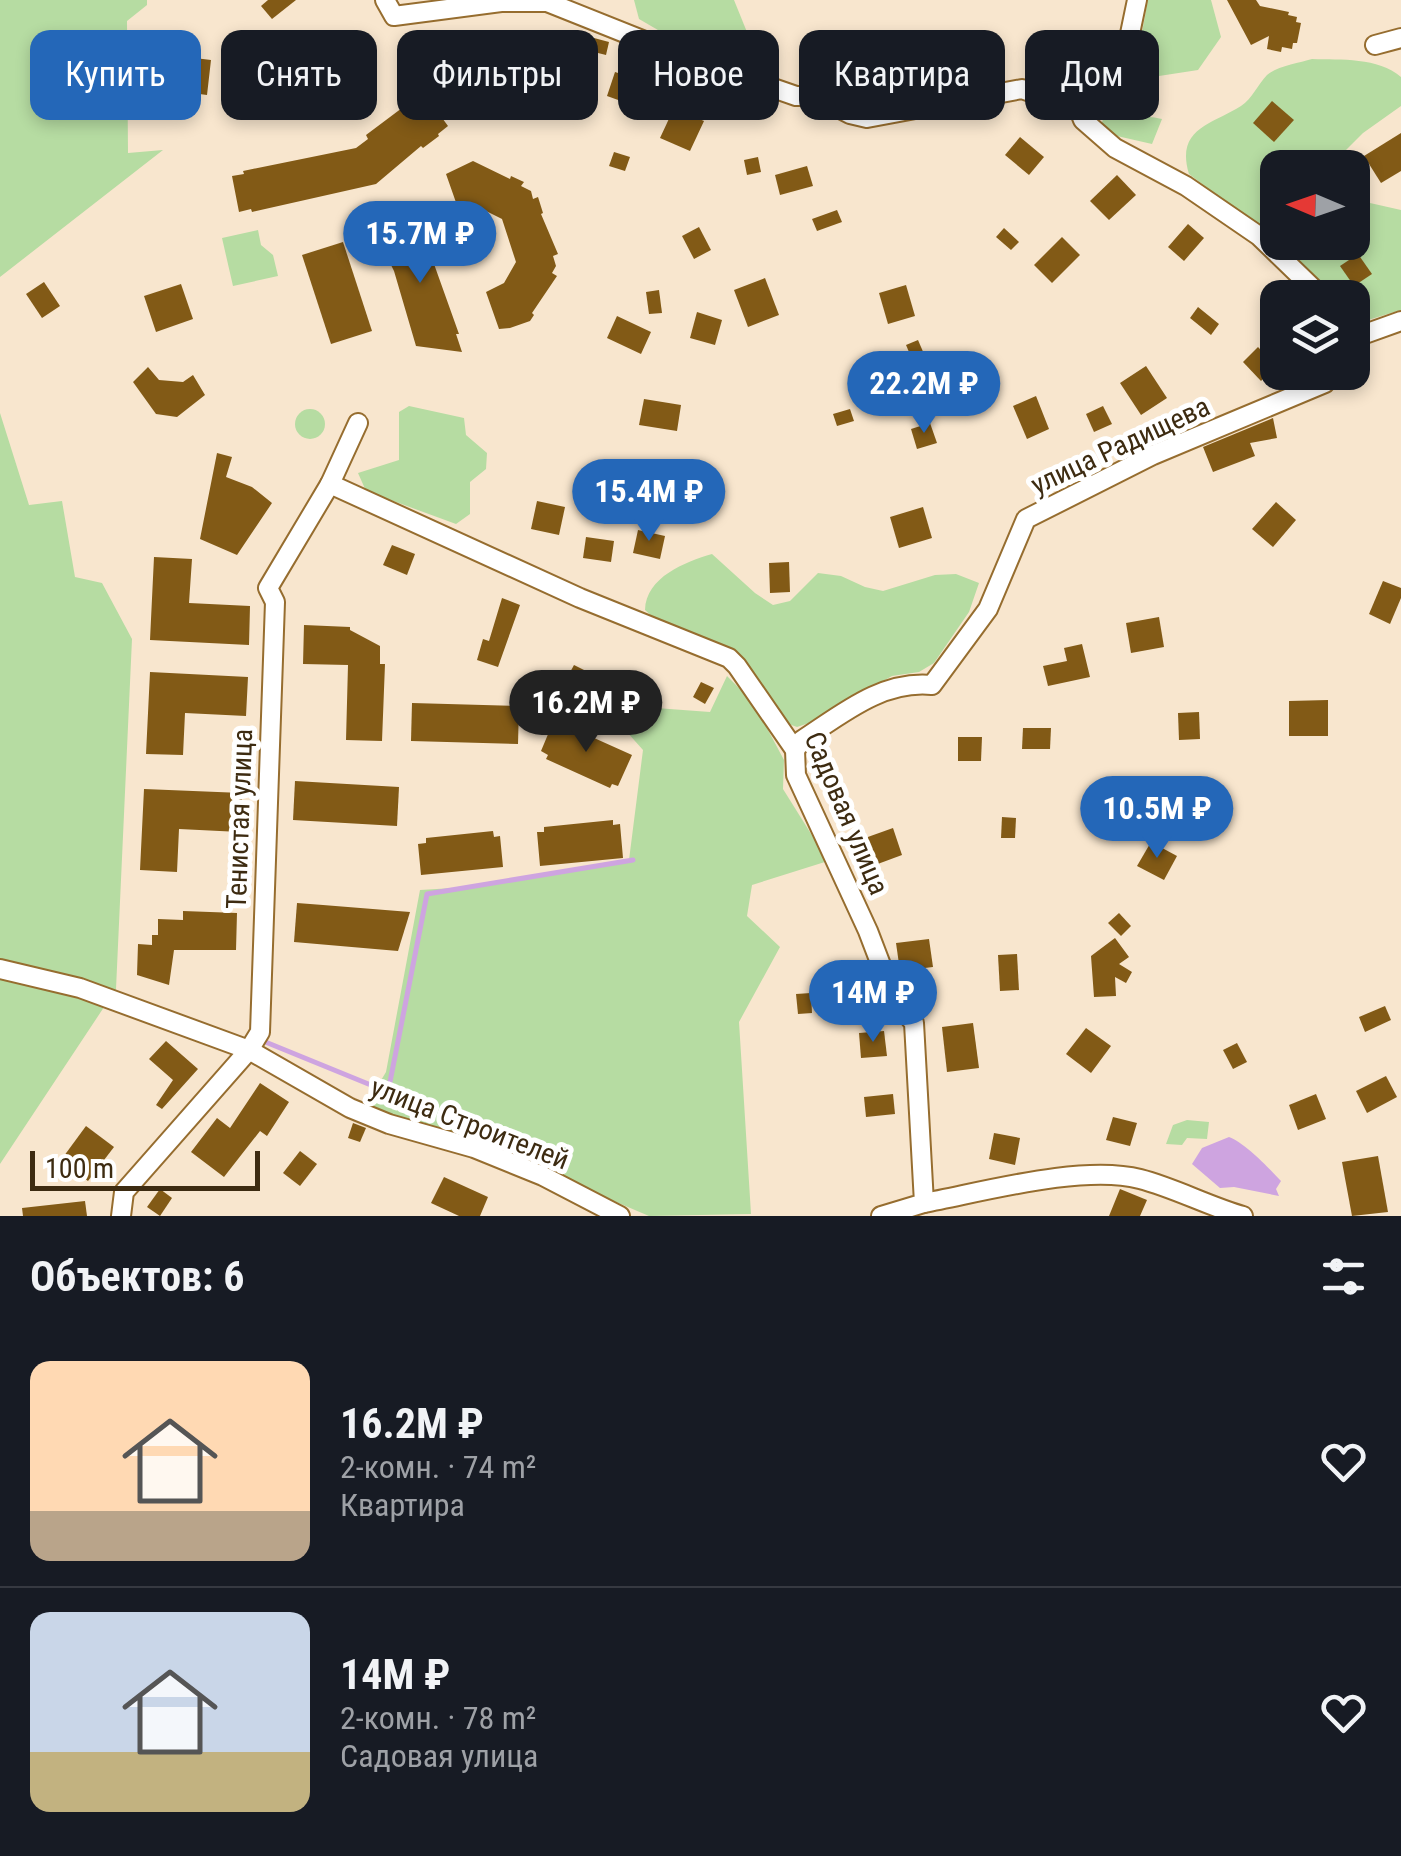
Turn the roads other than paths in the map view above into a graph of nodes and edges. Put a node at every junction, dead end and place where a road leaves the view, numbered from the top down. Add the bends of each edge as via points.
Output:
1 (385, 0) edge
2 (1137, 0) edge
3 (1131, 30) edge
4 (1401, 38) edge
5 (1375, 45) dead end
6 (1025, 90) edge
7 (1083, 120) edge
8 (1304, 280) edge
9 (1401, 321) edge
10 (1370, 331) edge
11 (1308, 390) edge
12 (358, 423) dead end
13 (330, 484) junction
14 (795, 750) junction
15 (0, 969) edge
16 (249, 1050) junction
17 (924, 1203) junction
18 (121, 1216) edge
19 (620, 1216) edge
20 (881, 1216) edge
21 (1243, 1216) edge

1 - 6 street via 394,16 547,2 694,61 867,118
2 - 3 street
4 - 5 street
7 - 8 street via 1115,148 1259,236
9 - 10 street
11 - 14 street, улица Радищева via 1153,455 1026,519 988,609 932,685 872,696
12 - 13 street
13 - 14 street, Садовая улица via 729,658
13 - 16 street, Тенистая улица via 268,588 275,602 262,1022
14 - 17 street, Садовая улица via 796,774 891,992 914,1023
15 - 16 street, улица Строителей via 80,988
16 - 18 street via 124,1192
16 - 19 street, улица Строителей via 350,1108 474,1148
17 - 20 street
17 - 21 street via 1082,1176 1120,1176

